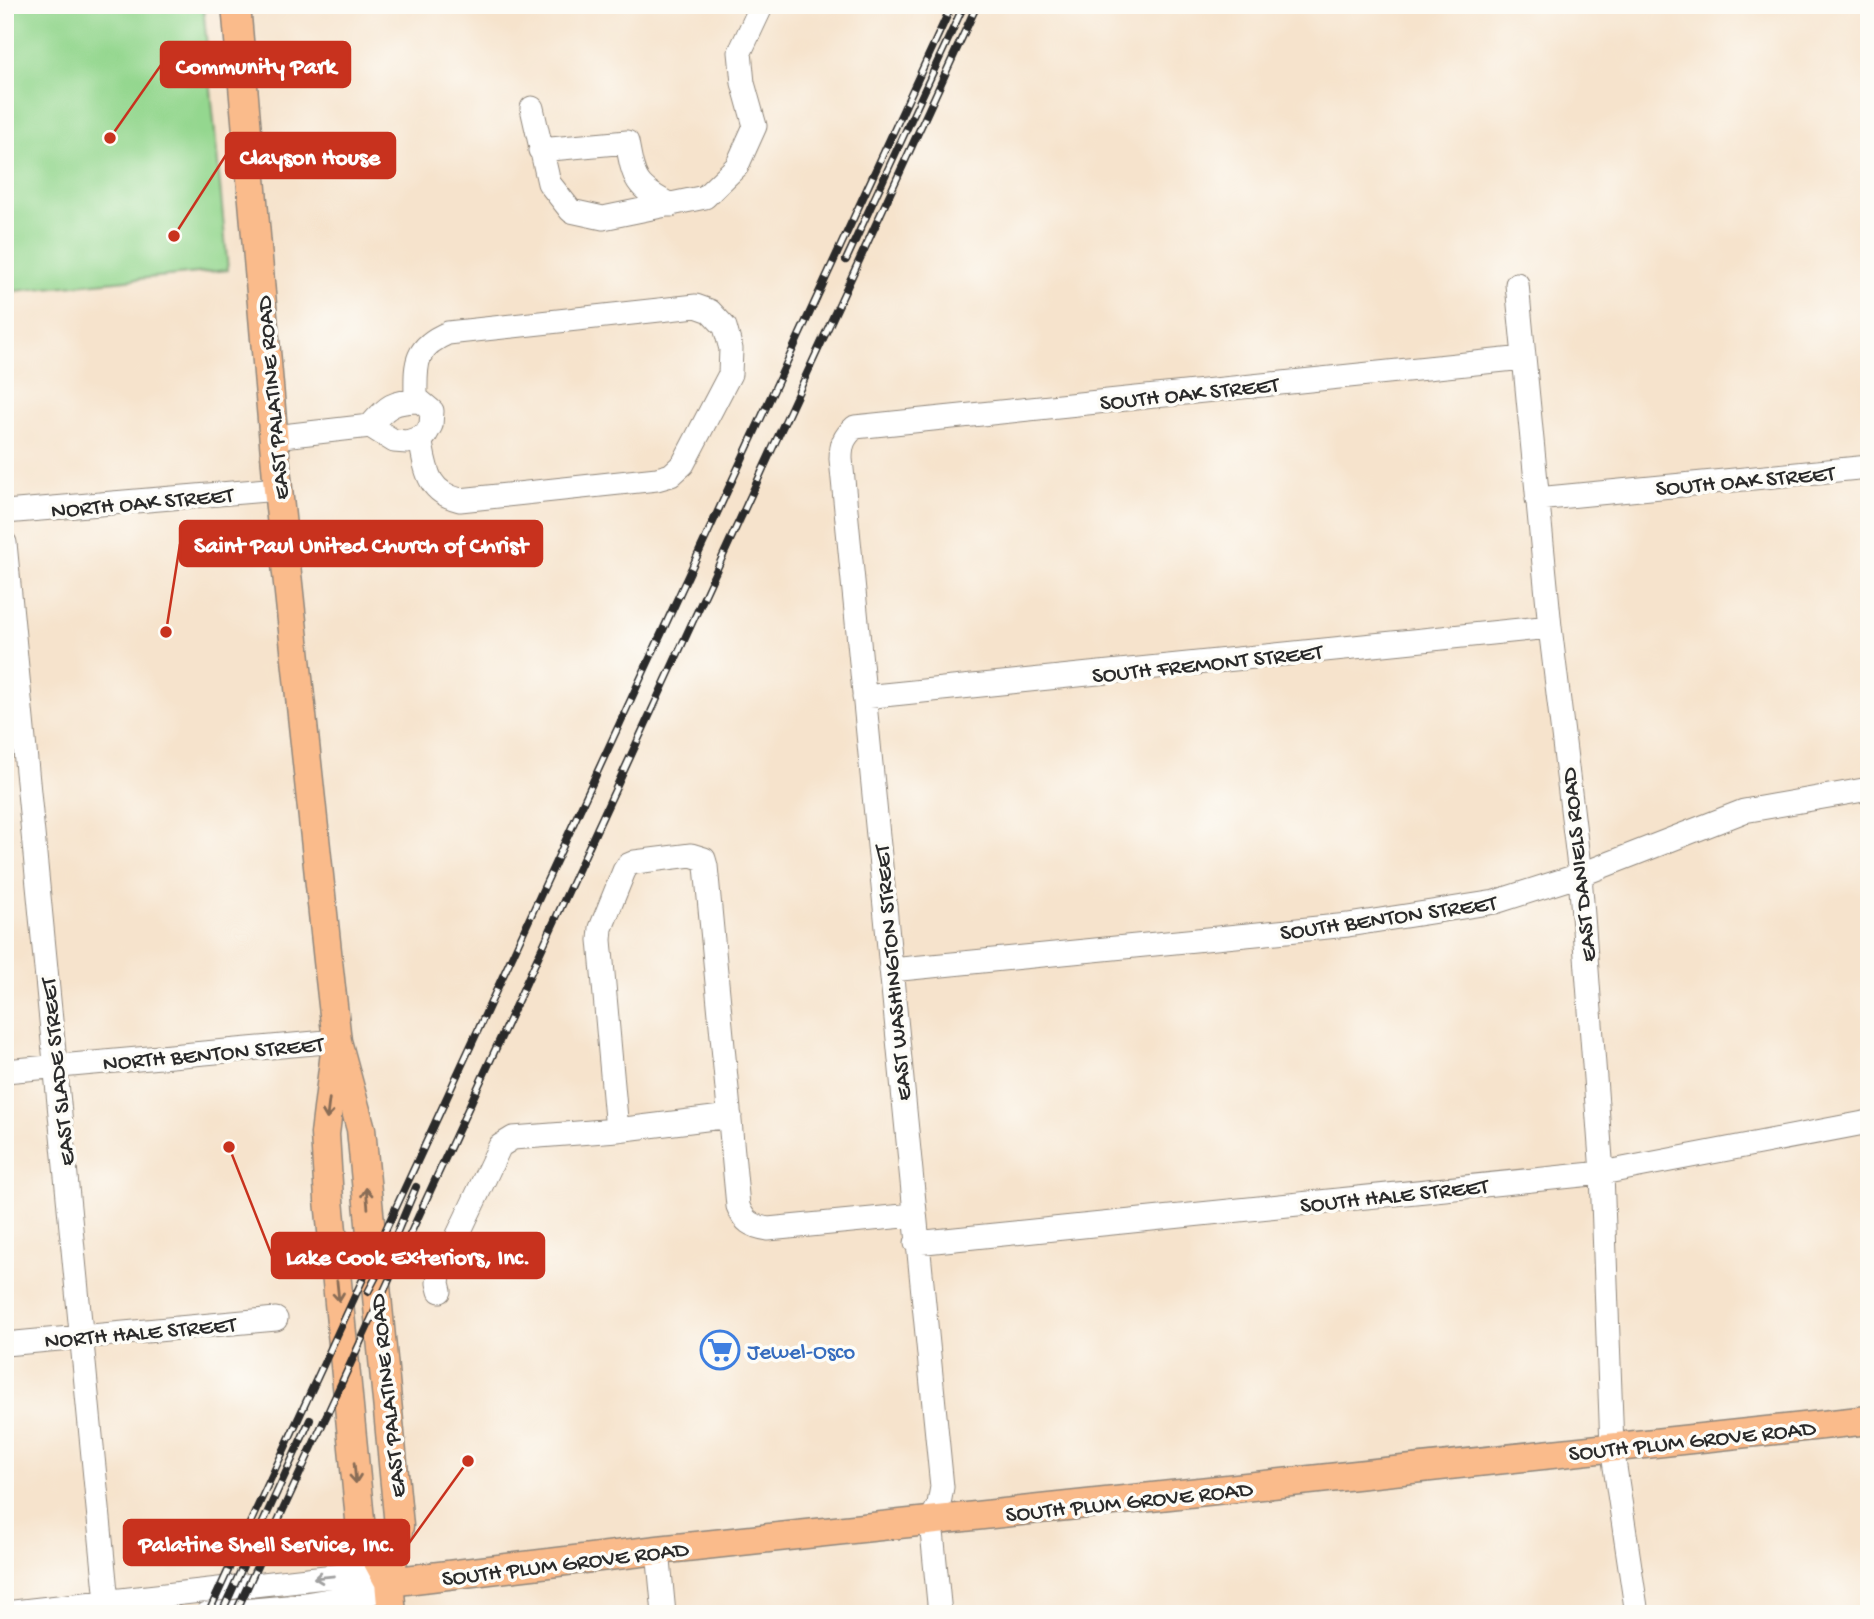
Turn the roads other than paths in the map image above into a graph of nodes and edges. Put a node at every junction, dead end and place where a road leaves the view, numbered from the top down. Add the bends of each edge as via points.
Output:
1 (236, 5) edge
2 (762, 5) edge
3 (532, 108) dead end
4 (540, 150) junction
5 (671, 205) junction
6 (1517, 284) dead end
7 (1524, 358) junction
8 (415, 401) junction
9 (370, 426) junction
10 (855, 427) joint
11 (274, 437) junction
12 (420, 438) junction
13 (1869, 467) edge
14 (278, 489) junction
15 (1537, 499) junction
16 (5, 512) edge
17 (5, 543) edge
18 (1550, 627) junction
19 (864, 697) junction
20 (1869, 789) edge
21 (1580, 875) junction
22 (891, 970) junction
23 (337, 1041) junction
24 (55, 1065) junction
25 (5, 1070) edge
26 (730, 1116) junction
27 (1869, 1122) edge
28 (617, 1130) junction
29 (1602, 1173) junction
30 (914, 1215) junction
31 (916, 1243) junction
32 (440, 1291) dead end
33 (276, 1319) dead end
34 (82, 1336) junction
35 (5, 1344) edge
36 (1869, 1420) edge
37 (1612, 1447) junction
38 (931, 1521) junction
39 (659, 1550) junction
40 (389, 1582) junction
41 (107, 1602) junction
42 (285, 1610) edge
43 (5, 1613) edge
44 (207, 1614) edge
45 (392, 1614) edge
46 (664, 1614) edge
47 (940, 1614) edge
48 (1637, 1614) edge

1 - 11 main road, EAST PALATINE ROAD
2 - 5 street via 740,52 755,126 737,166 705,197
3 - 4 street
4 - 5 street via 627,142 633,174 647,193
4 - 5 street via 549,183 571,211 603,218
6 - 7 street, EAST DANIELS ROAD
7 - 10 street, SOUTH OAK STREET
7 - 15 street, EAST DANIELS ROAD
8 - 9 street via 387,407
8 - 12 street via 432,411 431,425
8 - 12 street via 416,362 424,347 448,333 696,306 710,311 726,327 731,349 730,374 683,464 671,475 460,500 445,496 431,482
9 - 11 street
9 - 12 street via 394,441
10 - 19 street, EAST WASHINGTON STREET via 845,436 841,459
11 - 14 main road, EAST PALATINE ROAD
13 - 15 street, SOUTH OAK STREET
14 - 16 street, NORTH OAK STREET
14 - 23 main road, EAST PALATINE ROAD
15 - 18 street, EAST DANIELS ROAD
17 - 24 street, EAST SLADE STREET
18 - 19 street, SOUTH FREMONT STREET
18 - 21 street, EAST DANIELS ROAD
19 - 22 street, EAST WASHINGTON STREET
20 - 21 street, SOUTH BENTON STREET via 1744,811
21 - 22 street, SOUTH BENTON STREET via 1495,902 1398,918
21 - 29 street, EAST DANIELS ROAD
22 - 30 street, EAST WASHINGTON STREET
23 - 24 street, NORTH BENTON STREET
40 -> 23 main road, EAST PALATINE ROAD via 398,1525 361,1129
23 -> 40 main road, EAST PALATINE ROAD via 325,1134 359,1516 361,1530
24 - 25 street, NORTH BENTON STREET
24 - 34 street, EAST SLADE STREET
26 - 28 street
26 - 28 street via 704,859 691,855 628,865 601,928
26 - 30 street via 738,1206 752,1226 768,1229
27 - 29 street, SOUTH HALE STREET
28 - 32 street via 513,1138 500,1146 439,1275
29 - 31 street, SOUTH HALE STREET
29 - 37 street, EAST DANIELS ROAD
30 - 31 street, EAST WASHINGTON STREET
31 - 38 street, EAST WASHINGTON STREET via 942,1487
33 - 34 street, NORTH HALE STREET
34 - 35 street, NORTH HALE STREET
34 - 41 street, EAST SLADE STREET
36 - 37 main road, SOUTH PLUM GROVE ROAD
37 - 38 main road, SOUTH PLUM GROVE ROAD
37 - 48 street, EAST DANIELS ROAD
38 - 39 main road, SOUTH PLUM GROVE ROAD
38 - 47 street
39 - 40 main road, SOUTH PLUM GROVE ROAD
39 - 46 street
40 -> 41 street via 370,1572
40 - 42 street via 372,1593
40 - 45 main road
41 - 43 street
42 - 44 street

